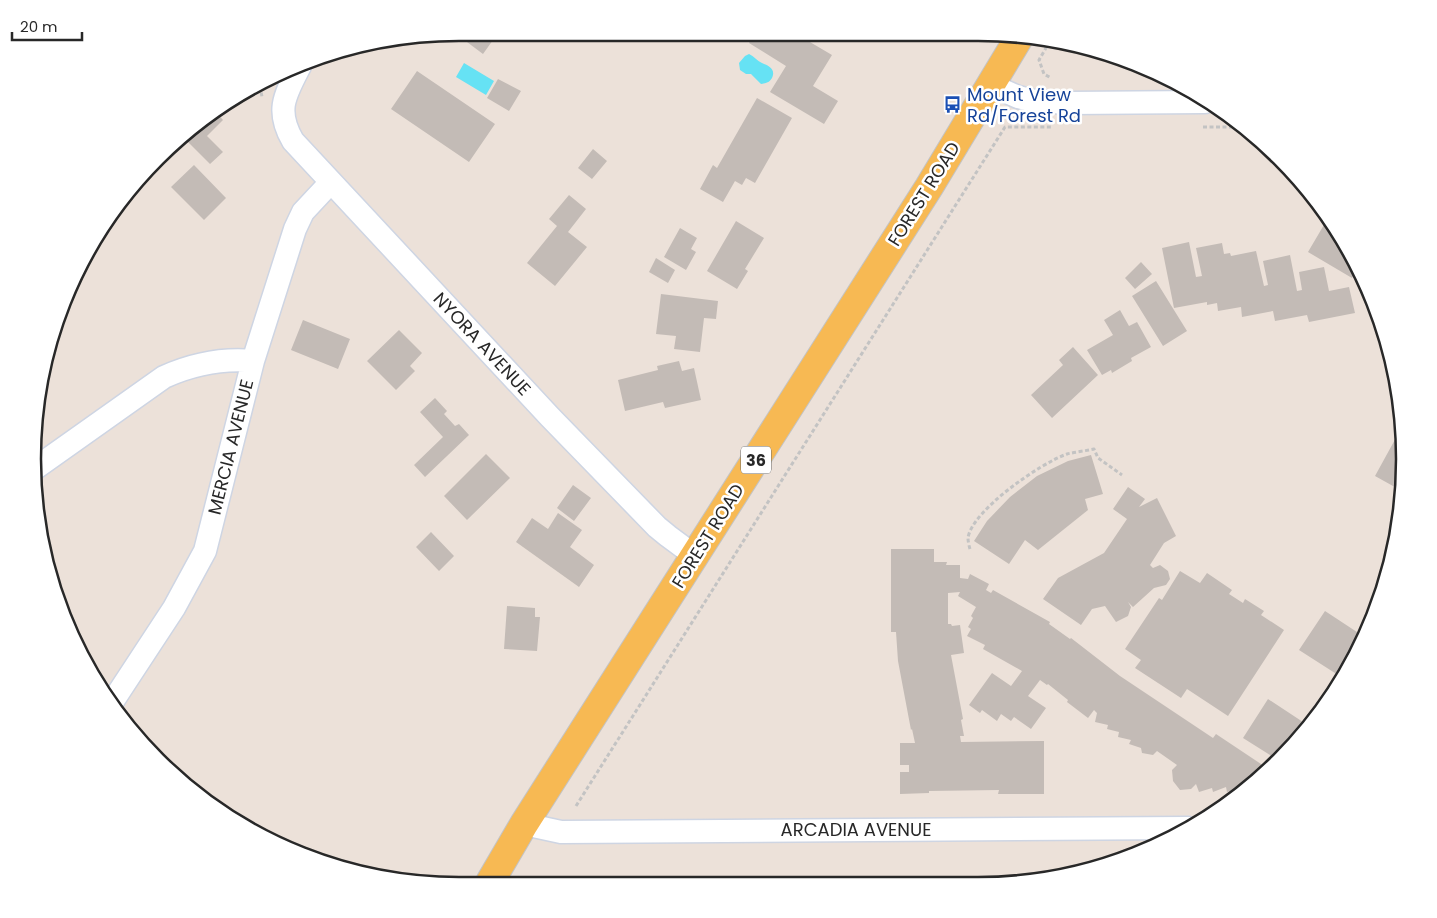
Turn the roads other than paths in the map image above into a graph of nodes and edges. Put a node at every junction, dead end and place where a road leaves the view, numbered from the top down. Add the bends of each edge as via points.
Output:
1 (1016, 43) edge
2 (296, 74) edge
3 (991, 85) junction
4 (1195, 102) edge
5 (331, 182) junction
6 (253, 361) junction
7 (41, 464) edge
8 (695, 556) junction
9 (116, 696) edge
10 (524, 824) junction
11 (1155, 837) edge
12 (493, 877) edge

1 - 3 main road, FOREST ROAD / 36
2 - 5 street, NYORA AVENUE via 284,102 286,128 293,141
3 - 4 street via 1034,101
3 - 8 main road, FOREST ROAD / 36
5 - 6 street, MERCIA AVENUE via 303,212 294,229
5 - 8 street, NYORA AVENUE via 574,442 657,527
6 - 7 street via 198,364 164,377
6 - 9 street, MERCIA AVENUE via 205,551 174,608
8 - 10 main road, FOREST ROAD / 36
10 - 11 street, ARCADIA AVENUE via 561,832
10 - 12 main road, FOREST ROAD / 36

